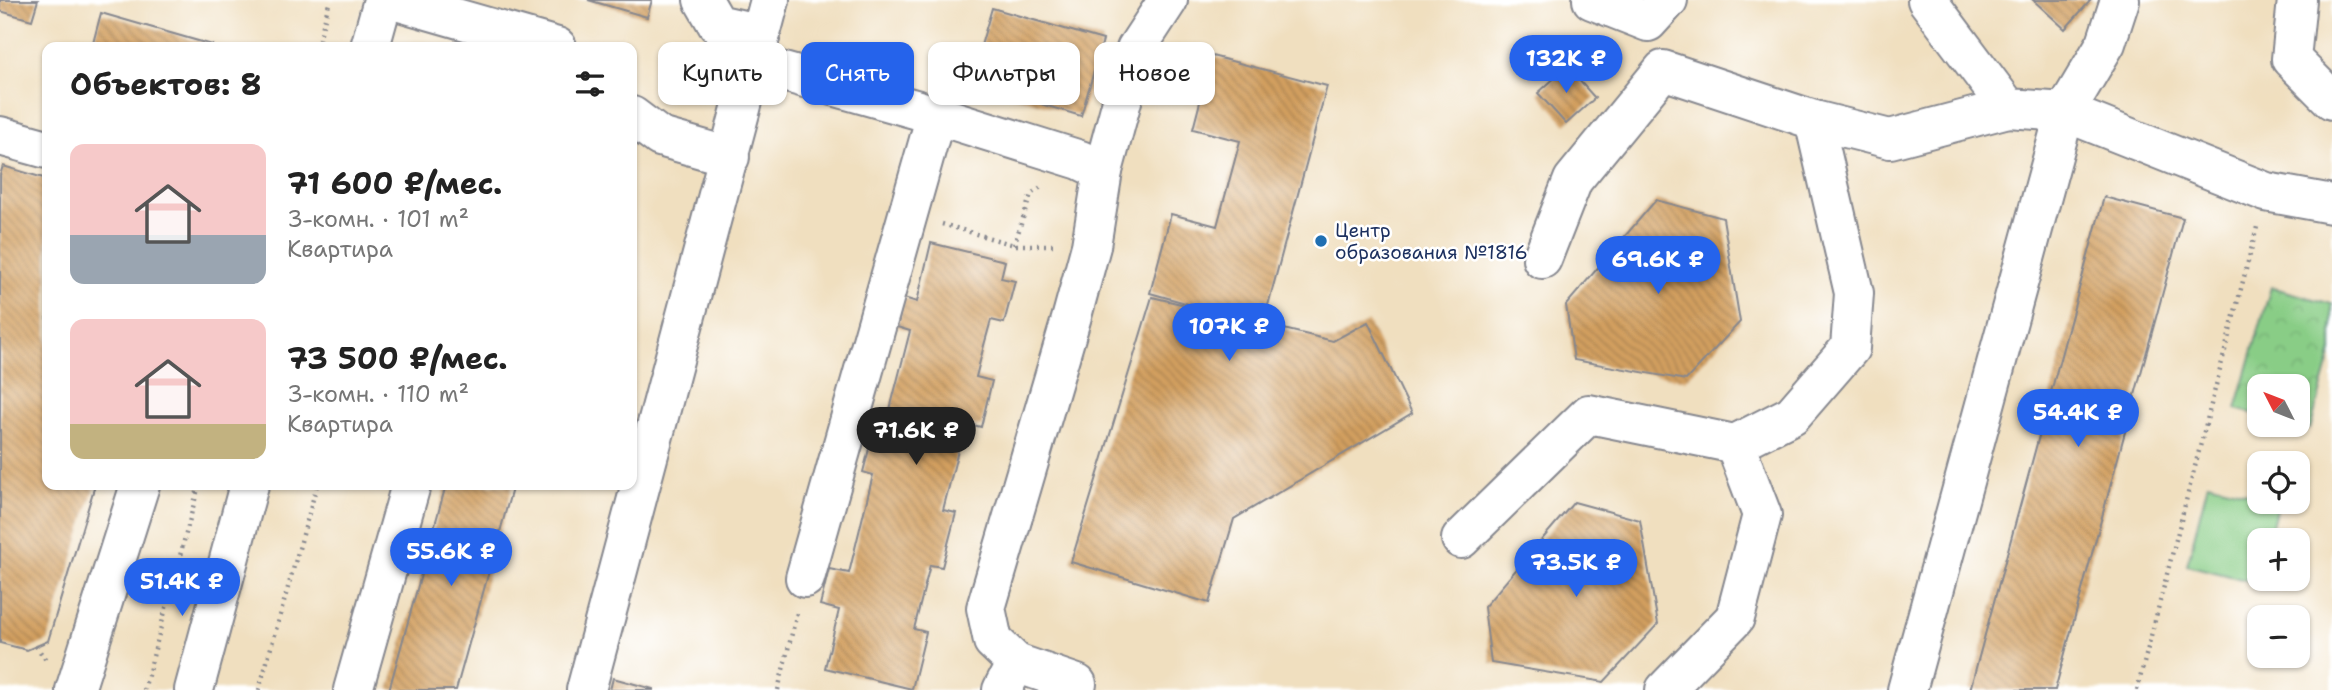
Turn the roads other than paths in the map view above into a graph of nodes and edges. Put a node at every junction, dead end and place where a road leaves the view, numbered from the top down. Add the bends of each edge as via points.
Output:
1 (383, 0) edge
2 (393, 0) edge
3 (703, 0) edge
4 (1168, 0) edge
5 (1592, 0) edge
6 (1668, 0) edge
7 (1927, 0) edge
8 (2120, 0) edge
9 (2297, 0) edge
10 (495, 14) edge
11 (762, 33) edge
12 (371, 42) edge
13 (537, 42) edge
14 (2332, 100) edge
15 (2008, 108) junction
16 (2065, 111) junction
17 (936, 115) junction
18 (637, 120) edge
19 (1814, 120) junction
20 (0, 136) edge
21 (42, 148) edge
22 (730, 157) junction
23 (1091, 166) junction
24 (2332, 204) edge
25 (1542, 259) dead end
26 (1735, 444) junction
27 (138, 490) edge
28 (248, 490) edge
29 (410, 490) edge
30 (1461, 538) dead end
31 (805, 578) road end
32 (1009, 676) edge
33 (1077, 684) dead end
34 (1675, 688) edge
35 (75, 690) edge
36 (194, 690) edge
37 (353, 690) edge
38 (586, 690) edge
39 (1907, 690) edge

1 - 12 street
2 - 10 street
3 - 11 street via 717,24
4 - 23 street via 1136,49
5 - 6 street via 1648,22
7 - 15 street
8 - 16 street via 2106,43
9 - 14 street via 2291,59
10 - 13 street
11 - 17 street
11 - 22 street
15 - 16 street
15 - 19 street via 1891,139
16 - 24 street via 2266,192
16 - 39 street
17 - 23 street
17 - 31 street
18 - 22 street via 660,137
19 - 25 street via 1663,70 1573,180
19 - 26 street via 1854,293 1850,348 1792,415
20 - 21 street
22 - 38 street
23 - 32 street via 1091,246 986,608 993,641
26 - 30 street via 1589,414
26 - 34 street via 1762,515 1735,618
27 - 35 street
28 - 36 street
29 - 37 street
32 - 33 street

